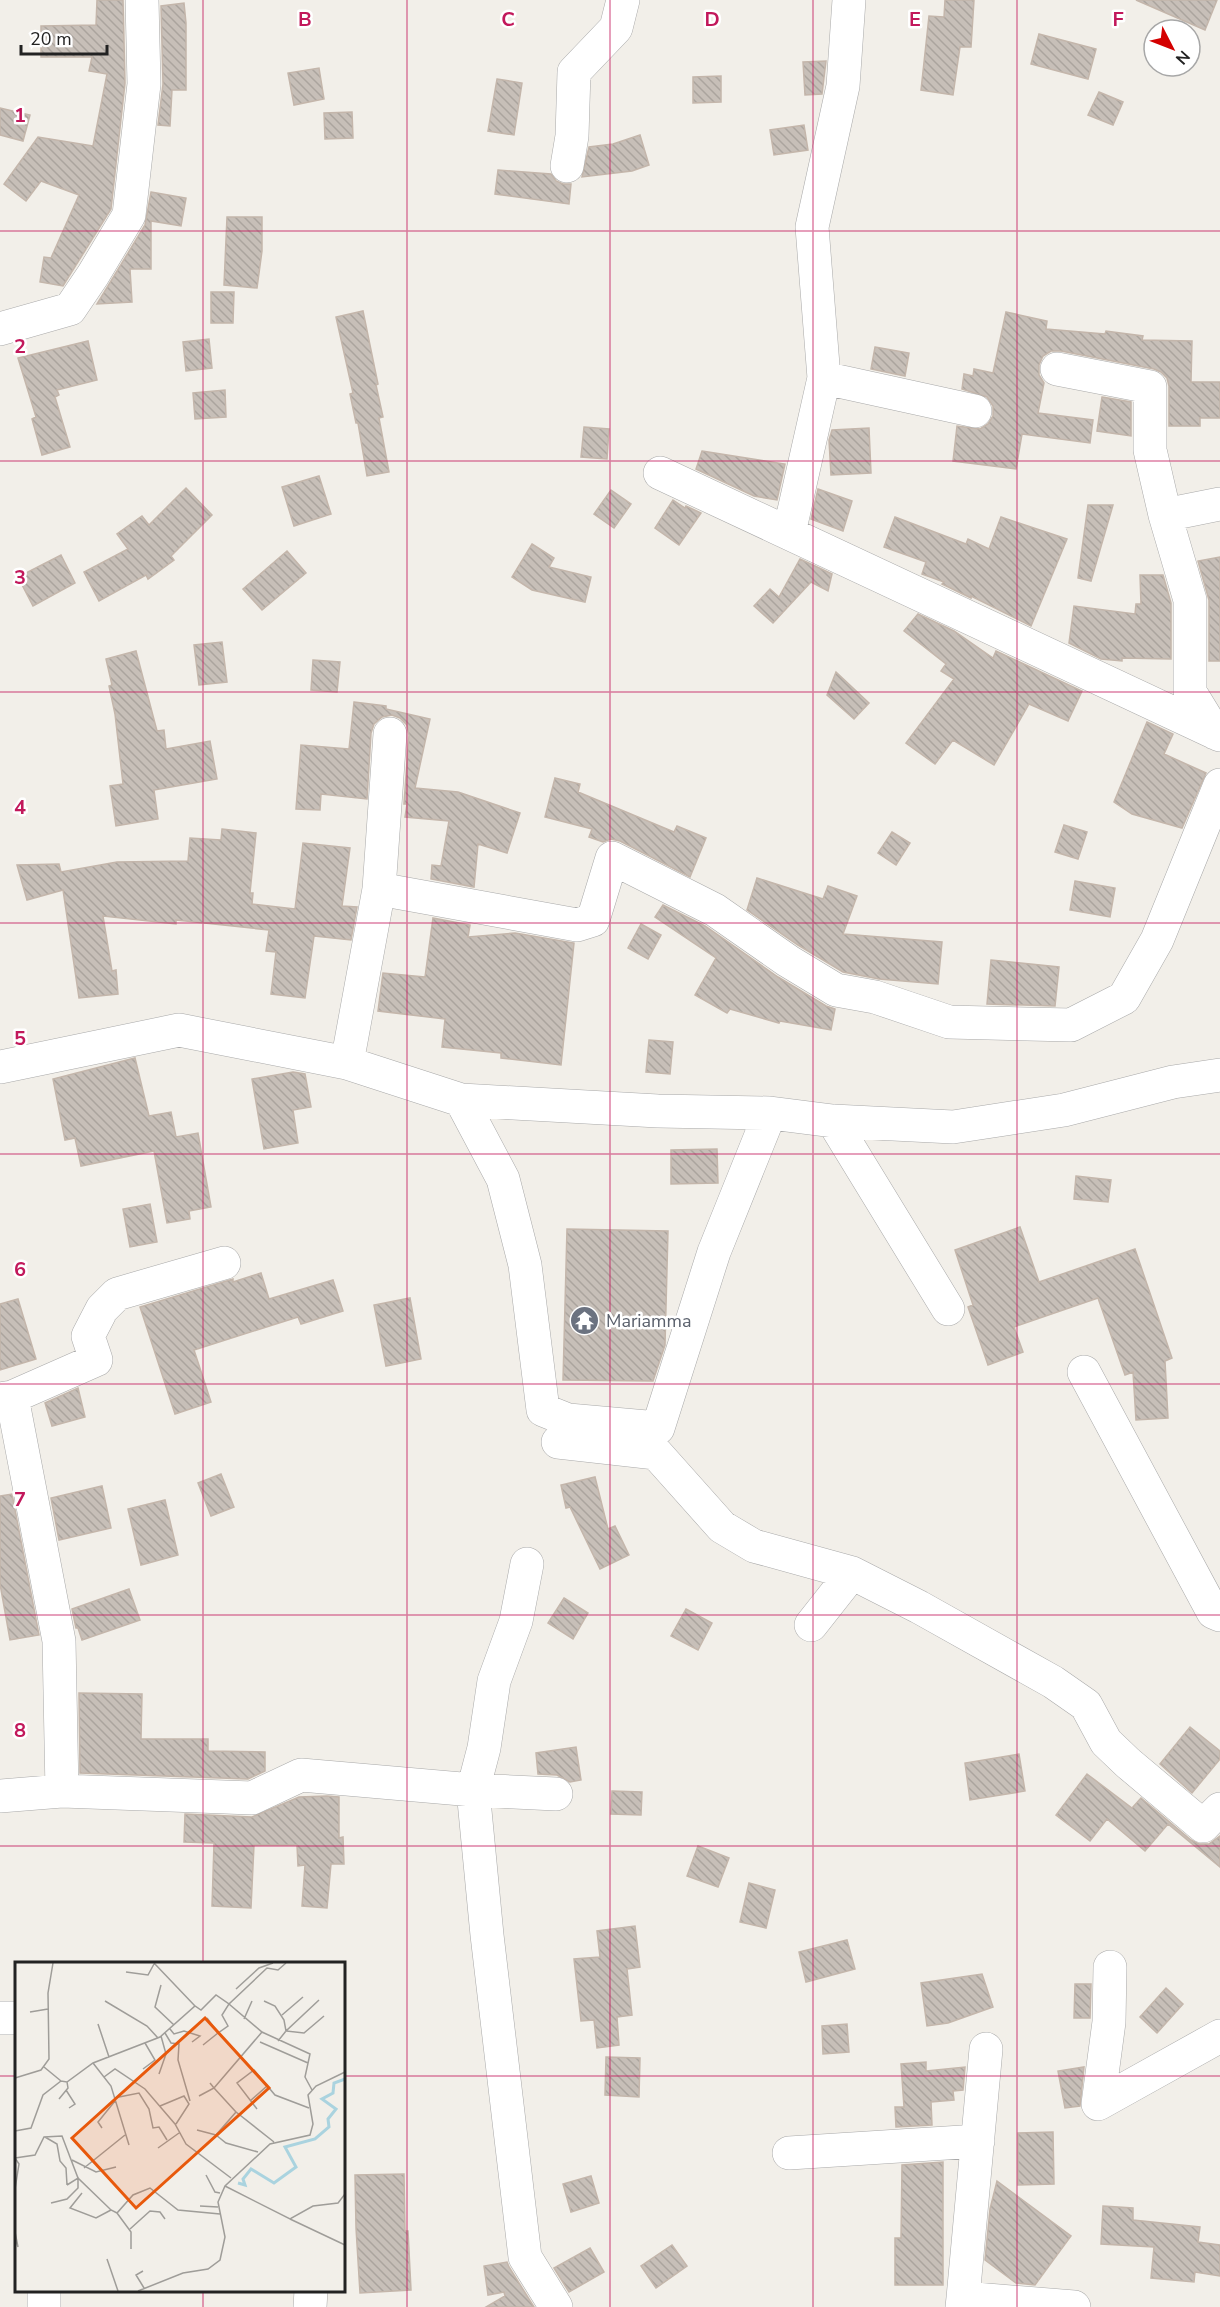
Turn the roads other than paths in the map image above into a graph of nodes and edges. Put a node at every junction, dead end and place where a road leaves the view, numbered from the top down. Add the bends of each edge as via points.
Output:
1 (142, 0) edge
2 (622, 0) edge
3 (849, 0) edge
4 (567, 166) dead end
5 (0, 329) edge
6 (1057, 369) dead end
7 (824, 378) junction
8 (975, 411) dead end
9 (660, 473) dead end
10 (1220, 504) edge
11 (1165, 515) junction
12 (789, 533) junction
13 (390, 734) dead end
14 (1218, 734) edge
15 (1220, 785) edge
16 (379, 889) junction
17 (347, 1063) junction
18 (0, 1067) edge
19 (1220, 1075) edge
20 (461, 1100) junction
21 (770, 1113) junction
22 (833, 1121) junction
23 (224, 1263) dead end
24 (948, 1309) dead end
25 (1084, 1372) dead end
26 (6, 1398) edge
27 (558, 1442) dead end
28 (527, 1564) dead end
29 (852, 1573) junction
30 (1220, 1615) edge
31 (811, 1625) dead end
32 (473, 1790) junction
33 (62, 1791) junction
34 (556, 1794) dead end
35 (0, 1796) edge
36 (1220, 1809) edge
37 (1110, 1967) dead end
38 (1220, 2036) edge
39 (986, 2049) dead end
40 (978, 2141) junction
41 (789, 2153) dead end
42 (311, 2292) edge
43 (962, 2302) edge
44 (310, 2307) edge
45 (556, 2307) edge
46 (1074, 2307) edge

1 - 5 street via 144,84 129,215 70,309
2 - 4 street via 616,28 574,72
3 - 7 street via 843,86 812,227
6 - 11 street via 1150,387 1150,450
7 - 8 street
7 - 12 street
9 - 12 street
10 - 11 street
11 - 14 street via 1190,600 1190,692
12 - 14 street
13 - 16 street
15 - 16 street via 1157,940 1124,998 1071,1025 949,1022 836,990 715,910 612,858 593,920 577,925
16 - 17 street
17 - 18 street via 179,1030
17 - 20 street
19 - 22 street via 1173,1082 1064,1110 953,1127
20 - 21 street
20 - 21 street via 503,1179 525,1265 543,1410 568,1420 657,1428 714,1252
21 - 22 street
22 - 24 street
23 - 26 street via 117,1294 102,1309 88,1336 96,1360
25 - 30 street via 1213,1612
26 - 33 street via 59,1641
27 - 29 street via 656,1453 722,1527 754,1546
28 - 32 street via 516,1621 494,1681
29 - 31 street
29 - 36 street via 1002,1653 1086,1705 1106,1742 1203,1826
32 - 33 street via 302,1775 252,1798
32 - 34 street
32 - 45 street via 525,2257
33 - 35 street
37 - 38 street via 1109,2022 1098,2104
39 - 40 street
40 - 41 street
40 - 43 street
42 - 44 street
43 - 46 street

